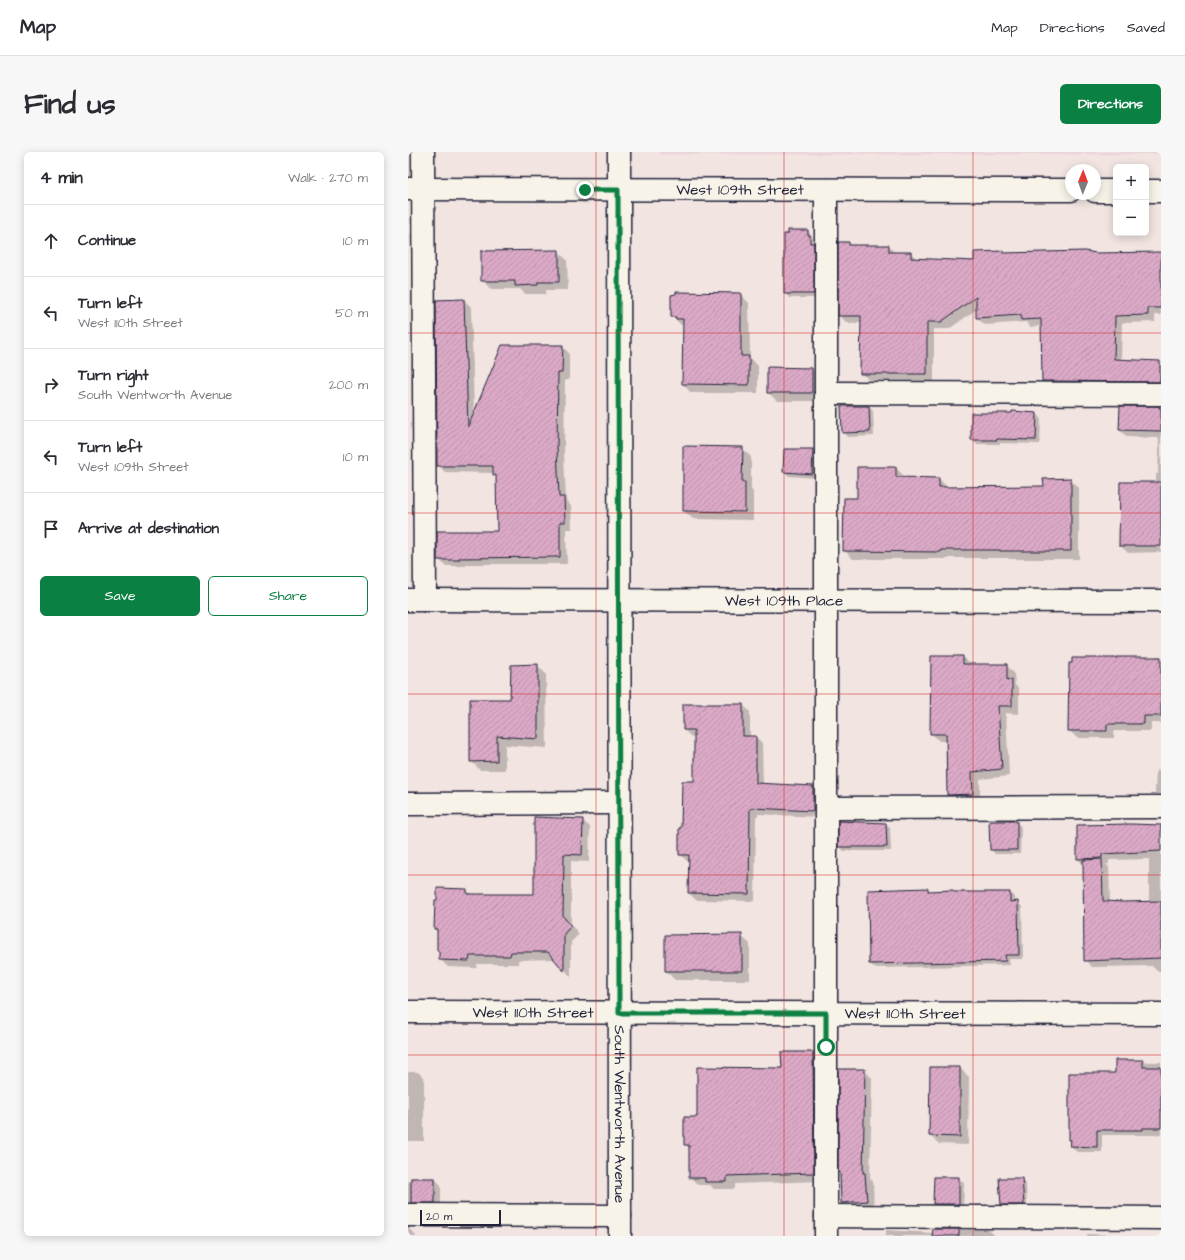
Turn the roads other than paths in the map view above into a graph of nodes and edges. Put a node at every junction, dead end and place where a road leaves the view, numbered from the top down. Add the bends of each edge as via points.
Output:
1 (423, 152) edge
2 (618, 152) edge
3 (415, 189) edge
4 (618, 190) junction
5 (826, 190) junction
6 (1065, 190) edge
7 (1101, 190) edge
8 (1113, 190) edge
9 (1149, 191) edge
10 (1161, 191) edge
11 (826, 393) junction
12 (416, 394) edge
13 (1161, 394) edge
14 (416, 600) edge
15 (619, 600) junction
16 (826, 601) junction
17 (1161, 601) edge
18 (619, 803) junction
19 (408, 804) edge
20 (1161, 807) edge
21 (826, 808) junction
22 (408, 1012) edge
23 (619, 1013) junction
24 (826, 1013) junction
25 (1161, 1014) edge
26 (408, 1215) edge
27 (1161, 1218) edge
28 (620, 1226) edge
29 (826, 1226) edge

1 - 3 street
2 - 4 street, South Wentworth Avenue
3 - 4 street, West 109th Street
3 - 12 street
4 - 5 street, West 109th Street
4 - 15 street, South Wentworth Avenue
5 - 6 street, West 109th Street
5 - 11 street
7 - 8 street
9 - 10 street
11 - 13 street
11 - 16 street
12 - 14 street
14 - 15 street, West 109th Place
15 - 16 street, West 109th Place
15 - 18 street, South Wentworth Avenue
16 - 17 street, West 109th Place
16 - 21 street
18 - 19 street
18 - 23 street, South Wentworth Avenue
20 - 21 street
21 - 24 street
22 - 23 street, West 110th Street
23 - 24 street, West 110th Street
23 - 28 street, South Wentworth Avenue
24 - 25 street, West 110th Street
24 - 29 street
26 - 28 street
27 - 29 street

